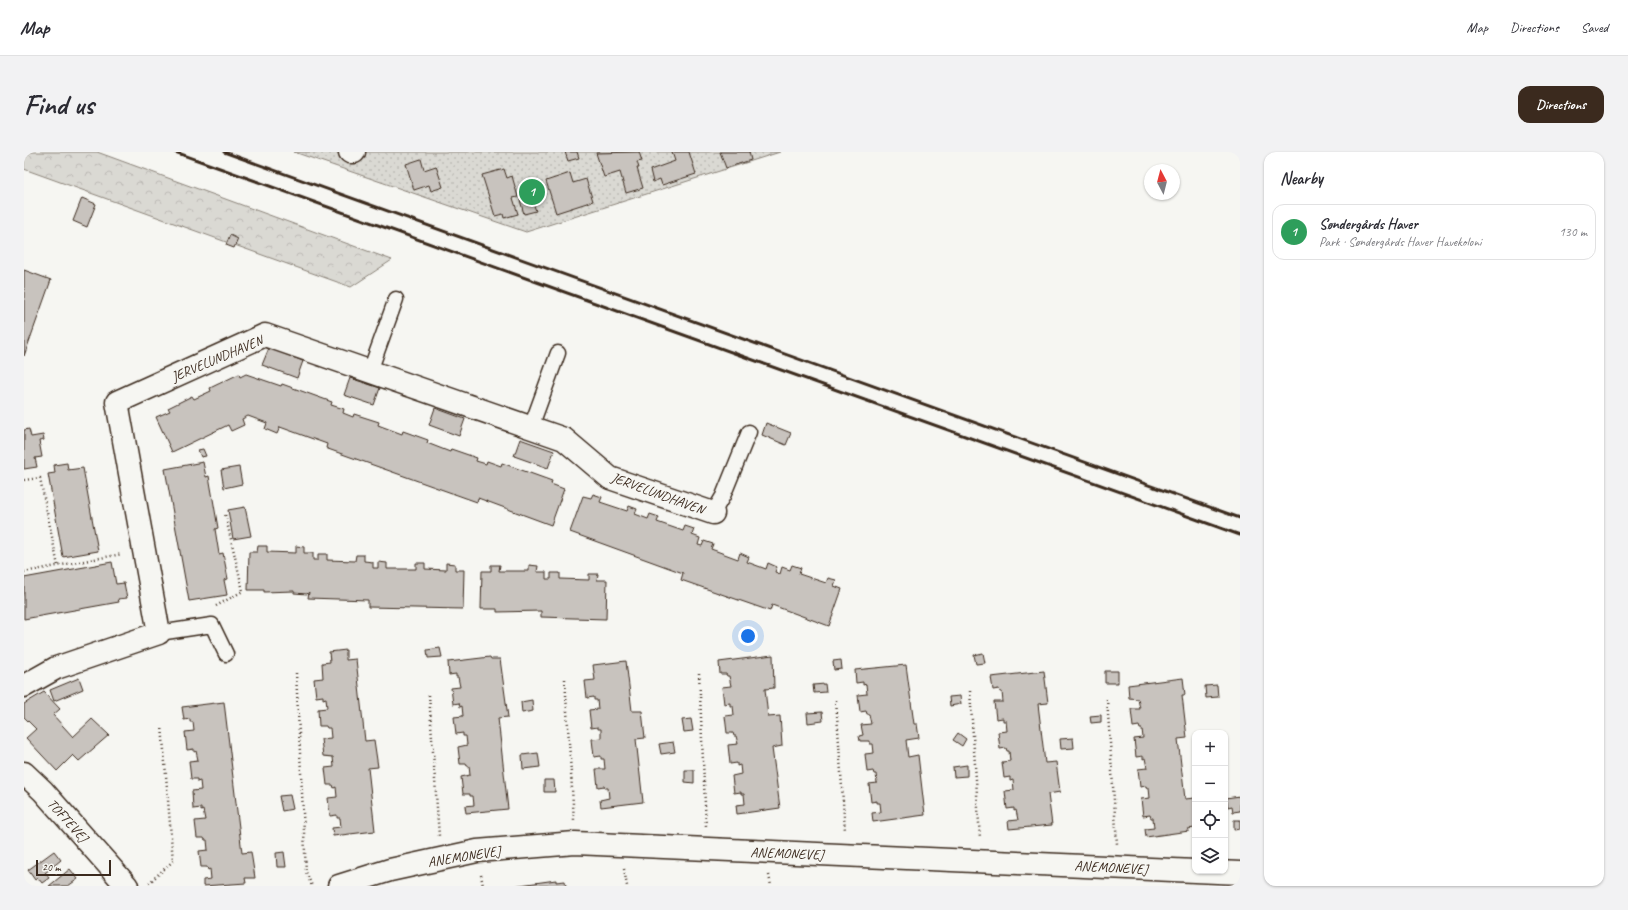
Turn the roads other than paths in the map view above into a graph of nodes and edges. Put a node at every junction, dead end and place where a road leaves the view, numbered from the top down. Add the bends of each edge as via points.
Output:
1 (350, 152) edge
2 (354, 152) edge
3 (396, 298) dead end
4 (558, 353) dead end
5 (370, 371) junction
6 (531, 427) junction
7 (749, 432) dead end
8 (713, 513) joint
9 (159, 633) junction
10 (226, 654) dead end
11 (24, 686) edge
12 (24, 773) edge
13 (1240, 873) edge
14 (127, 886) edge
15 (339, 886) edge

1 - 2 street
3 - 5 lane
4 - 6 lane
5 - 6 street, JERVELUNDHAVEN
5 - 9 street, JERVELUNDHAVEN via 265,335 117,402
6 - 8 street, JERVELUNDHAVEN via 564,439 610,478
7 - 8 lane via 723,496
9 - 10 lane via 212,625
9 - 11 street via 56,668
12 - 14 street, TOFTEVEJ
13 - 15 street, ANEMONEVEJ via 575,843 477,851 390,870

